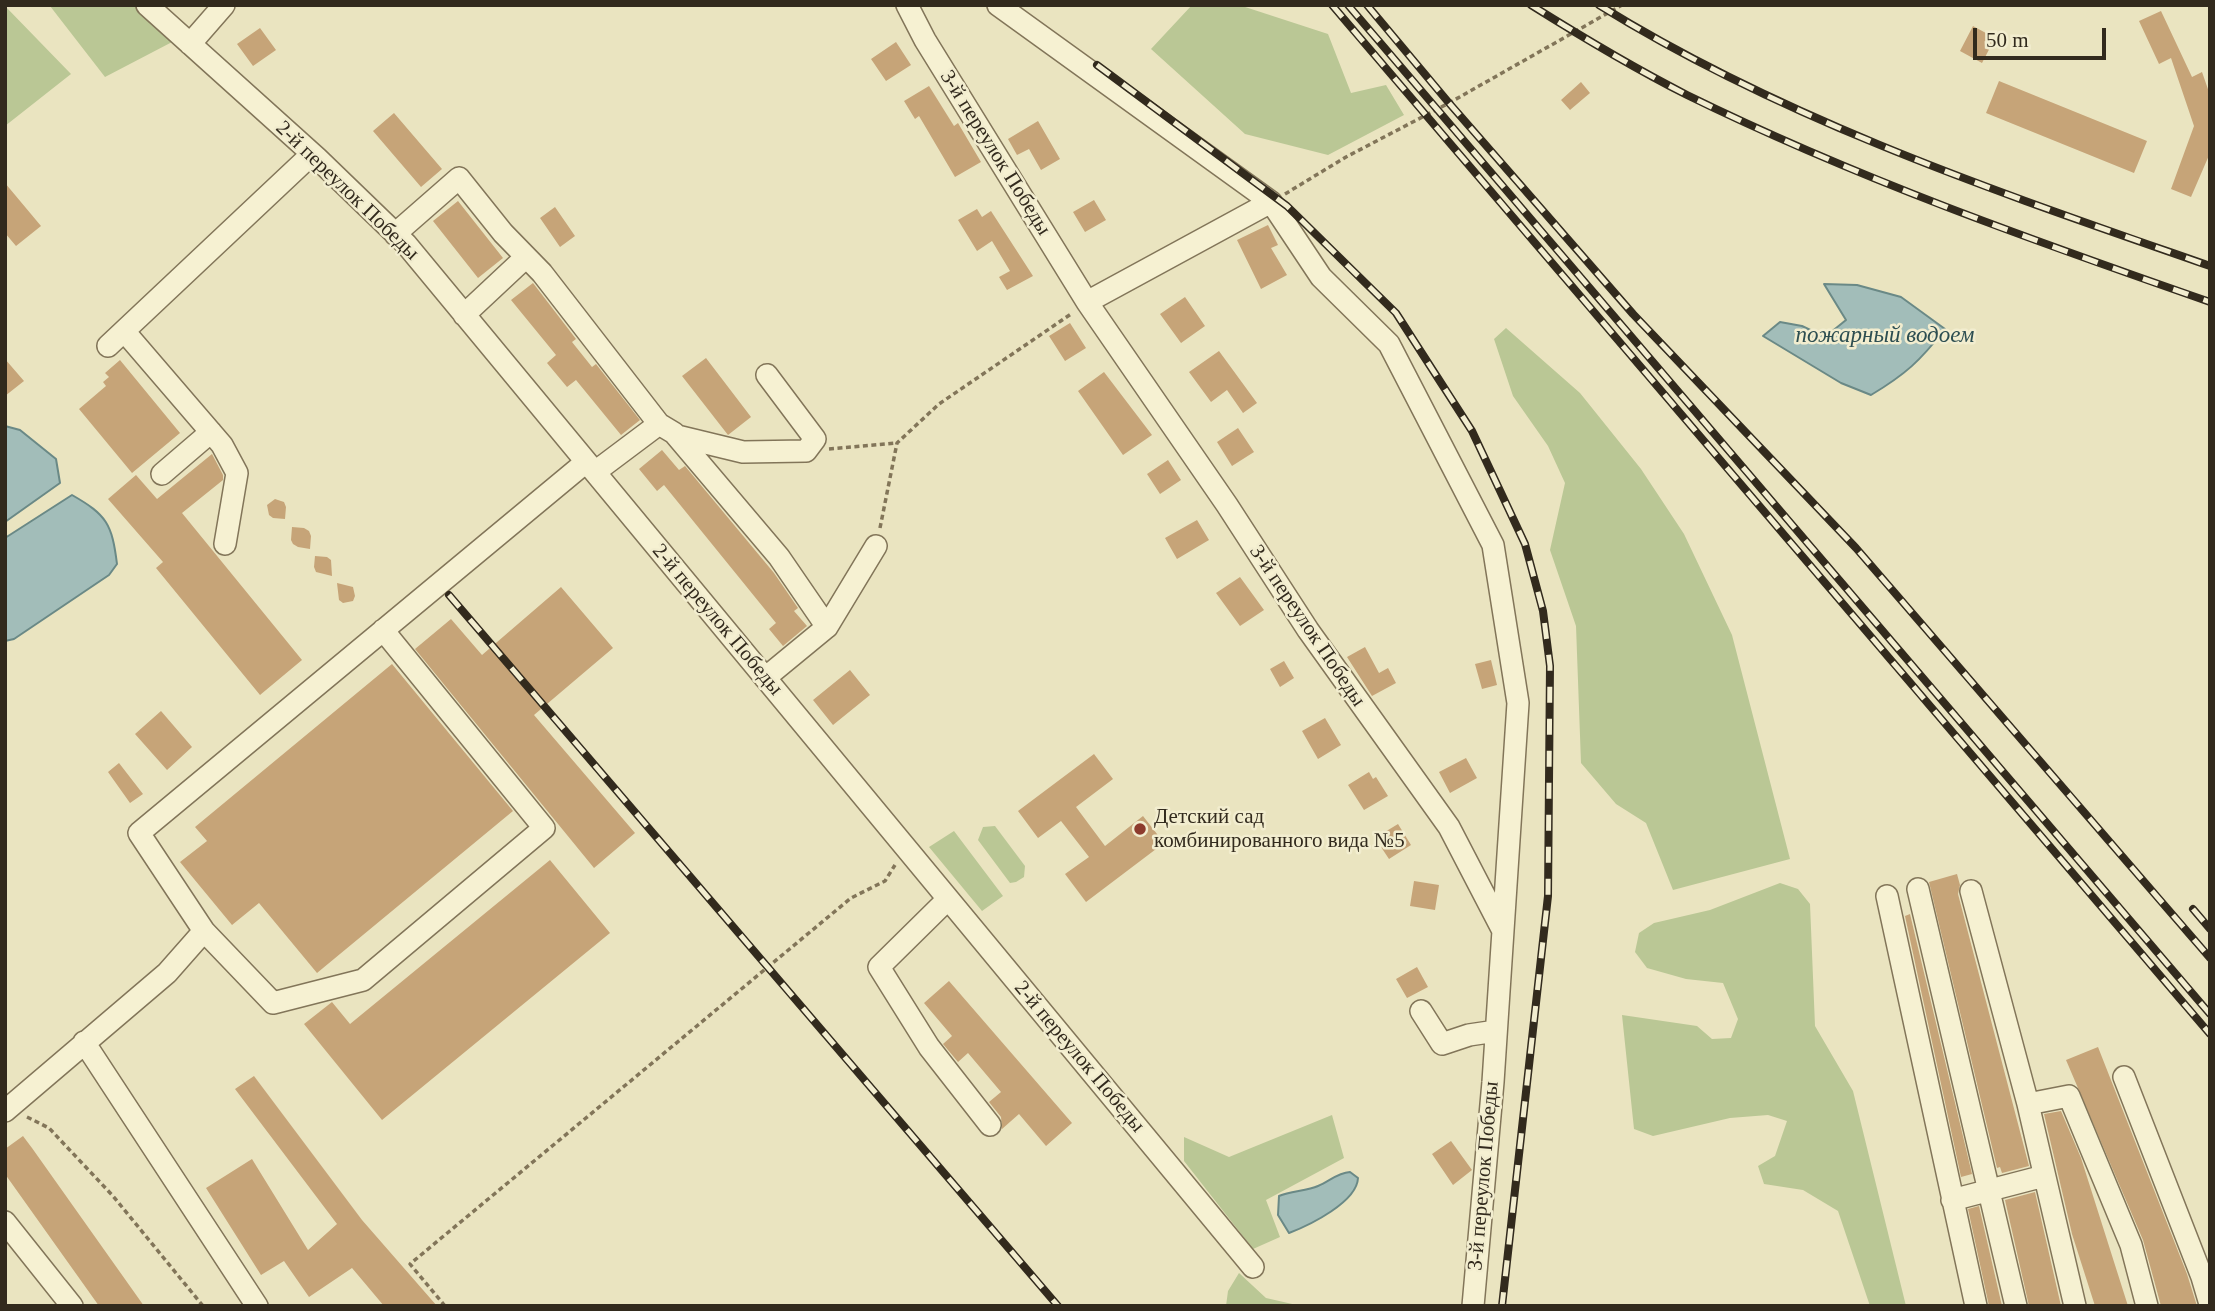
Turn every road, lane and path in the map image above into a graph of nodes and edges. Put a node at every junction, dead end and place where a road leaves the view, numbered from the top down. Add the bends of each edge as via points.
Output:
1 (147, 5) edge
2 (224, 5) edge
3 (907, 5) edge
4 (998, 5) edge
5 (1622, 5) edge
6 (190, 44) junction
7 (312, 154) junction
8 (1271, 202) junction
9 (395, 234) junction
10 (526, 257) junction
11 (1087, 303) junction
12 (464, 315) junction
13 (124, 331) junction
14 (108, 346) dead end
15 (767, 375) dead end
16 (668, 430) junction
17 (211, 432) junction
18 (897, 443) junction
19 (806, 451) junction
20 (590, 467) junction
21 (162, 474) dead end
22 (225, 544) dead end
23 (876, 546) joint
24 (827, 628) junction
25 (383, 630) junction
26 (765, 678) junction
27 (905, 848) junction
28 (1918, 889) dead end
29 (1971, 891) dead end
30 (1887, 896) dead end
31 (948, 899) junction
32 (204, 930) junction
33 (1503, 931) junction
34 (1421, 1011) dead end
35 (1496, 1031) junction
36 (84, 1042) junction
37 (2124, 1077) dead end
38 (2028, 1104) junction
39 (7, 1110) edge
40 (990, 1125) dead end
41 (2044, 1176) junction
42 (1989, 1191) junction
43 (1952, 1200) junction
44 (5, 1222) edge
45 (1253, 1267) dead end
46 (2210, 1304) edge
47 (72, 1306) edge
48 (203, 1306) edge
49 (257, 1306) edge
50 (445, 1306) edge
51 (1473, 1306) edge
52 (1976, 1306) edge
53 (2016, 1306) edge
54 (2075, 1306) edge
55 (2147, 1306) edge

1 - 6 street, 2-й переулок Победы
2 - 6 street
3 - 11 street, 3-й переулок Победы
4 - 8 street
5 - 8 path
6 - 7 street, 2-й переулок Победы
7 - 9 street, 2-й переулок Победы
7 - 13 street
8 - 11 street
8 - 33 street via 1321,277 1389,344 1493,545 1518,703
9 - 10 street via 459,178
9 - 12 street, 2-й переулок Победы
10 - 12 street
10 - 16 street
11 - 18 path via 939,404
11 - 33 street, 3-й переулок Победы via 1315,641 1449,827
12 - 20 street, 2-й переулок Победы
13 - 14 street
13 - 17 street
15 - 19 street via 815,439
16 - 19 street via 743,453
16 - 20 street
16 - 24 street via 779,557
17 - 21 street
17 - 22 street via 237,473
18 - 19 path
18 - 23 path
20 - 25 street
20 - 26 street, 2-й переулок Победы
23 - 24 street
24 - 26 street
25 - 32 street via 139,833
25 - 32 street via 544,828 363,980 273,1003
26 - 27 street, 2-й переулок Победы
27 - 31 street, 2-й переулок Победы
27 - 50 path via 885,881 851,898 410,1264
28 - 42 street
29 - 38 street
30 - 43 street
31 - 40 street via 879,967 929,1047
31 - 45 street, 2-й переулок Победы
32 - 36 street via 167,973
33 - 35 street, 3-й переулок Победы
34 - 35 street via 1442,1044
35 - 51 street, 3-й переулок Победы
36 - 39 street
36 - 49 street
37 - 46 street
38 - 41 street
38 - 55 street via 2069,1096 2131,1245
39 - 48 path via 49,1128 113,1196
41 - 42 street
41 - 54 street
42 - 43 street
42 - 53 street
43 - 52 street
44 - 47 street

